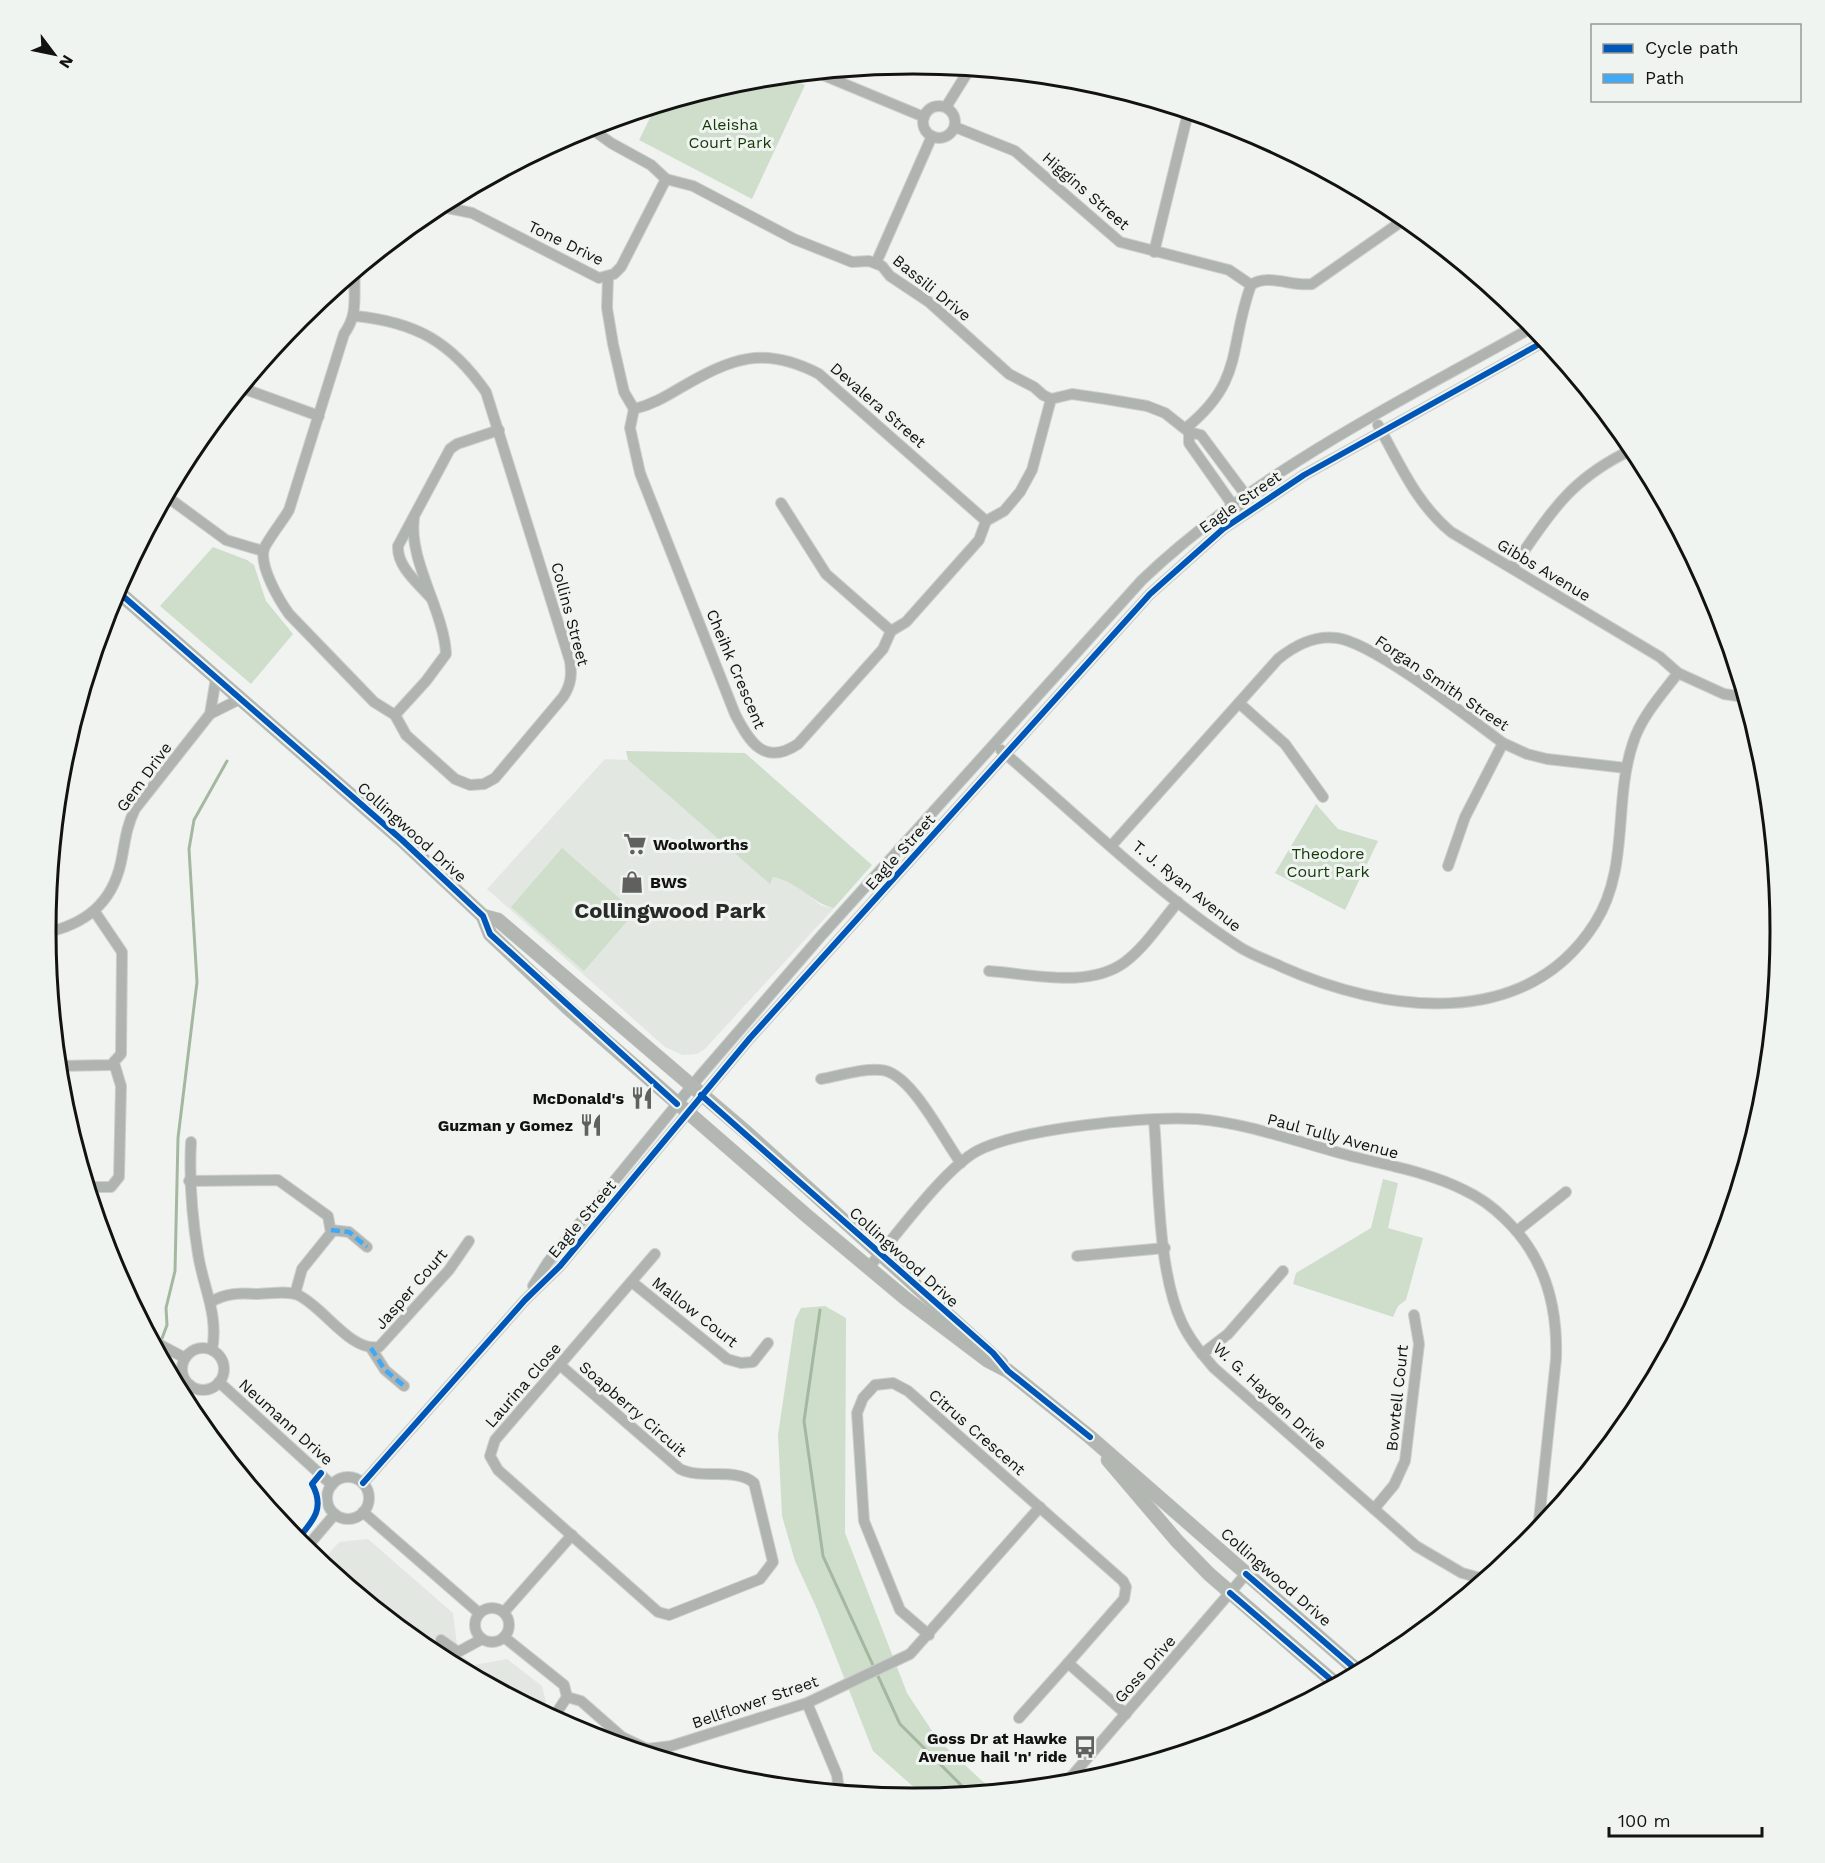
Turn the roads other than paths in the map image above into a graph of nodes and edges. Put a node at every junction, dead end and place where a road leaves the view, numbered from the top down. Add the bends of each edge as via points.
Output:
1 (965, 76) edge
2 (832, 79) edge
3 (946, 107) junction
4 (924, 117) junction
5 (1186, 120) edge
6 (955, 127) junction
7 (599, 135) edge
8 (932, 136) junction
9 (666, 179) junction
10 (452, 209) edge
11 (1397, 225) edge
12 (1154, 252) junction
13 (876, 263) junction
14 (608, 277) junction
15 (354, 282) edge
16 (1251, 285) junction
17 (355, 316) junction
18 (1524, 332) edge
19 (1537, 345) edge
20 (249, 390) edge
21 (1051, 399) junction
22 (634, 410) junction
23 (319, 416) junction
24 (1373, 417) junction
25 (499, 430) junction
26 (1187, 430) junction
27 (1381, 431) junction
28 (1624, 453) edge
29 (1245, 494) junction
30 (172, 500) edge
31 (781, 503) dead end
32 (1232, 504) junction
33 (1249, 511) junction
34 (415, 516) junction
35 (986, 521) junction
36 (263, 551) junction
37 (1512, 568) junction
38 (124, 597) edge
39 (431, 598) junction
40 (891, 631) junction
41 (1678, 674) junction
42 (216, 678) junction
43 (1736, 696) edge
44 (240, 699) junction
45 (1239, 703) junction
46 (210, 714) junction
47 (395, 715) junction
48 (1503, 744) junction
49 (995, 745) junction
50 (1006, 754) junction
51 (1626, 768) junction
52 (1323, 797) dead end
53 (1112, 846) junction
54 (1448, 866) dead end
55 (1178, 902) junction
56 (95, 912) junction
57 (483, 916) junction
58 (56, 931) edge
59 (989, 971) dead end
60 (114, 1063) junction
61 (67, 1066) edge
62 (821, 1079) dead end
63 (696, 1090) junction
64 (683, 1109) junction
65 (1154, 1120) junction
66 (191, 1143) dead end
67 (961, 1162) junction
68 (189, 1180) junction
69 (95, 1187) edge
70 (1566, 1192) dead end
71 (331, 1230) junction
72 (1517, 1231) junction
73 (469, 1241) dead end
74 (367, 1247) dead end
75 (1165, 1248) junction
76 (655, 1254) dead end
77 (880, 1255) junction
78 (1077, 1256) dead end
79 (869, 1267) junction
80 (1283, 1271) dead end
81 (632, 1282) junction
82 (295, 1293) junction
83 (211, 1302) junction
84 (1414, 1315) dead end
85 (768, 1343) dead end
86 (162, 1346) edge
87 (371, 1348) junction
88 (212, 1350) junction
89 (1202, 1354) junction
90 (185, 1358) junction
91 (560, 1365) junction
92 (1008, 1371) junction
93 (219, 1382) junction
94 (190, 1385) junction
95 (404, 1386) dead end
96 (187, 1388) edge
97 (1090, 1437) junction
98 (363, 1483) junction
99 (332, 1485) junction
100 (1040, 1507) junction
101 (1374, 1509) junction
102 (363, 1512) junction
103 (335, 1514) junction
104 (1539, 1515) edge
105 (572, 1535) junction
106 (312, 1542) edge
107 (1246, 1574) junction
108 (1477, 1577) edge
109 (1230, 1593) junction
110 (504, 1612) junction
111 (479, 1614) junction
112 (930, 1635) junction
113 (504, 1637) junction
114 (482, 1639) junction
115 (441, 1640) dead end
116 (1068, 1663) junction
117 (1353, 1666) edge
118 (1331, 1679) edge
119 (567, 1697) junction
120 (807, 1703) junction
121 (558, 1711) edge
122 (1126, 1714) junction
123 (1018, 1718) dead end
124 (624, 1738) edge
125 (654, 1748) edge
126 (1075, 1773) edge
127 (838, 1785) edge

1 - 3 street
2 - 4 street
3 - 4 street via 935,106
3 - 6 street via 955,117
4 - 8 street via 924,128
5 - 12 street
6 - 8 street via 945,137
6 - 12 street, Higgins Street via 1015,151 1120,242
7 - 9 street, Bassili Drive via 651,165
8 - 13 street
9 - 13 street, Bassili Drive via 693,186 803,243 852,262
9 - 14 street, Tone Drive via 621,267
10 - 14 street, Tone Drive via 472,213 592,276
11 - 16 street via 1312,284 1301,286 1267,279
12 - 16 street, Higgins Street via 1229,270
13 - 21 street, Bassili Drive via 929,302 1009,374
14 - 22 street, Cheihk Crescent via 607,308 613,344 624,392
15 - 17 street
16 - 26 street via 1228,380
17 - 23 street via 344,334
17 - 25 street, Collins Street via 405,325 442,344 466,364 486,392
18 - 24 street, Eagle Street
19 - 27 street, Eagle Street
20 - 23 street
21 - 26 street via 1072,394 1147,406 1165,413
21 - 35 street, Cheihk Crescent via 1032,470 1004,511
22 - 35 street, Devalera Street via 724,363 760,357 787,359 819,374
22 - 40 street, Cheihk Crescent via 630,428 640,472 748,739 771,753 798,744 883,648
23 - 36 street via 289,510
24 - 27 street, Gibbs Avenue
24 - 29 street, Eagle Street
25 - 34 street via 450,449
25 - 47 street, Collins Street via 570,661 569,687 495,777 484,784 470,785 455,779 406,735
26 - 29 street via 1201,435
26 - 32 street via 1189,444
27 - 33 street, Eagle Street
27 - 37 street, Gibbs Avenue via 1414,492 1434,516 1451,532
28 - 37 street via 1600,464 1564,496
29 - 32 street, Eagle Street
29 - 33 street
30 - 36 street via 226,540
31 - 40 street via 826,574
32 - 33 street
32 - 49 street, Eagle Street via 1174,549 1142,580
33 - 50 street, Eagle Street via 1191,555 1150,594
34 - 39 street via 414,543
34 - 39 street via 398,546 398,555
35 - 40 street, Cheihk Crescent via 979,540 906,622
36 - 47 street, Collins Street via 270,580 289,614 374,702
37 - 41 street, Gibbs Avenue via 1660,657
38 - 42 main road, Collingwood Drive
39 - 47 street via 446,654
41 - 43 street, Gibbs Avenue
41 - 51 street, T. J. Ryan Avenue via 1645,718 1633,741
42 - 44 main road, Collingwood Drive
42 - 46 street, Gem Drive
44 - 46 street, Gem Drive
44 - 57 main road, Collingwood Drive
45 - 48 street, Forgan Smith Street via 1292,648 1334,638 1370,651
45 - 52 street via 1285,744
45 - 53 street, Forgan Smith Street
46 - 56 street, Gem Drive via 135,809 127,824 116,879
48 - 51 street, Forgan Smith Street via 1547,759
48 - 54 street via 1465,817
49 - 50 street, T. J. Ryan Avenue
49 - 63 street, Eagle Street via 863,888
50 - 53 street, T. J. Ryan Avenue
50 - 63 street, Eagle Street
51 - 55 street, T. J. Ryan Avenue via 1617,864 1597,920 1583,941 1550,972 1502,996 1449,1004 1369,996 1327,984 1241,948
53 - 55 street, T. J. Ryan Avenue
55 - 59 street via 1127,960 1098,975 1080,978
56 - 58 street, Gem Drive
56 - 60 street via 122,952 122,1046
57 - 63 main road, Collingwood Drive via 498,920
57 - 64 main road, Collingwood Drive via 490,934
60 - 61 street
60 - 69 street via 121,1086 119,1177 111,1187
62 - 67 street via 871,1070 892,1073 907,1084
63 - 64 street, Eagle Street
63 - 77 main road, Collingwood Drive
64 - 79 main road, Collingwood Drive
64 - 98 street, Eagle Street via 548,1262 525,1300
65 - 67 street, Paul Tully Avenue via 1024,1135 977,1151
65 - 72 street, Paul Tully Avenue via 1218,1122 1428,1177 1478,1198
65 - 75 street, W. G. Hayden Drive
66 - 68 street
67 - 77 street, Paul Tully Avenue
68 - 71 street via 278,1180 328,1216
68 - 83 street via 198,1256
70 - 72 street
71 - 74 street via 349,1232
71 - 82 street via 324,1245 302,1269
72 - 104 street, Paul Tully Avenue via 1544,1274 1557,1332
73 - 87 street, Jasper Court via 402,1323 379,1347
75 - 78 street
75 - 89 street, W. G. Hayden Drive via 1172,1297 1183,1325
76 - 81 street, Laurina Close
77 - 79 street, Paul Tully Avenue
77 - 92 main road, Collingwood Drive via 993,1353
79 - 92 main road, Collingwood Drive via 987,1360
80 - 89 street via 1228,1334
81 - 85 street, Mallow Court via 727,1359 753,1362
81 - 91 street, Laurina Close
82 - 83 street via 230,1294
82 - 87 street, Jasper Court via 357,1344
83 - 88 street
84 - 101 street, Bowtell Court via 1419,1344 1406,1461 1394,1485
86 - 90 street
87 - 95 street via 385,1370
88 - 90 street via 197,1349
88 - 93 street via 223,1364
89 - 101 street, W. G. Hayden Drive
90 - 94 street via 182,1370
91 - 105 street, Laurina Close via 495,1440 490,1455 498,1470
91 - 105 street, Soapberry Circuit via 680,1469 691,1475 747,1477 754,1483 773,1562 760,1579 669,1614 658,1612
92 - 97 main road, Collingwood Drive
93 - 94 street via 205,1390
93 - 99 street, Neumann Drive
94 - 96 street
97 - 107 main road, Collingwood Drive
97 - 109 main road, Collingwood Drive via 1177,1541
98 - 99 street via 351,1477
98 - 102 street via 369,1494
99 - 103 street via 328,1503
100 - 112 street, Bellflower Street
100 - 112 street, Citrus Crescent via 908,1391 893,1383 875,1385 863,1398 857,1413 864,1521 900,1610
100 - 116 street, Citrus Crescent via 1126,1587 1124,1599
101 - 108 street, W. G. Hayden Drive via 1432,1557
102 - 103 street via 347,1519
102 - 111 street
103 - 106 street
105 - 110 street
107 - 109 street, Goss Drive
107 - 117 main road, Collingwood Drive
109 - 118 main road, Collingwood Drive
109 - 122 street, Goss Drive
110 - 111 street via 489,1608
110 - 113 street via 509,1622
111 - 114 street via 476,1630
112 - 120 street, Bellflower Street via 910,1654
113 - 114 street via 496,1642
113 - 119 street via 564,1685
114 - 115 street via 458,1652
116 - 122 street
116 - 123 street
119 - 121 street
119 - 124 street, Bellflower Street via 581,1701
120 - 125 street, Bellflower Street
120 - 127 street
122 - 126 street, Goss Drive

